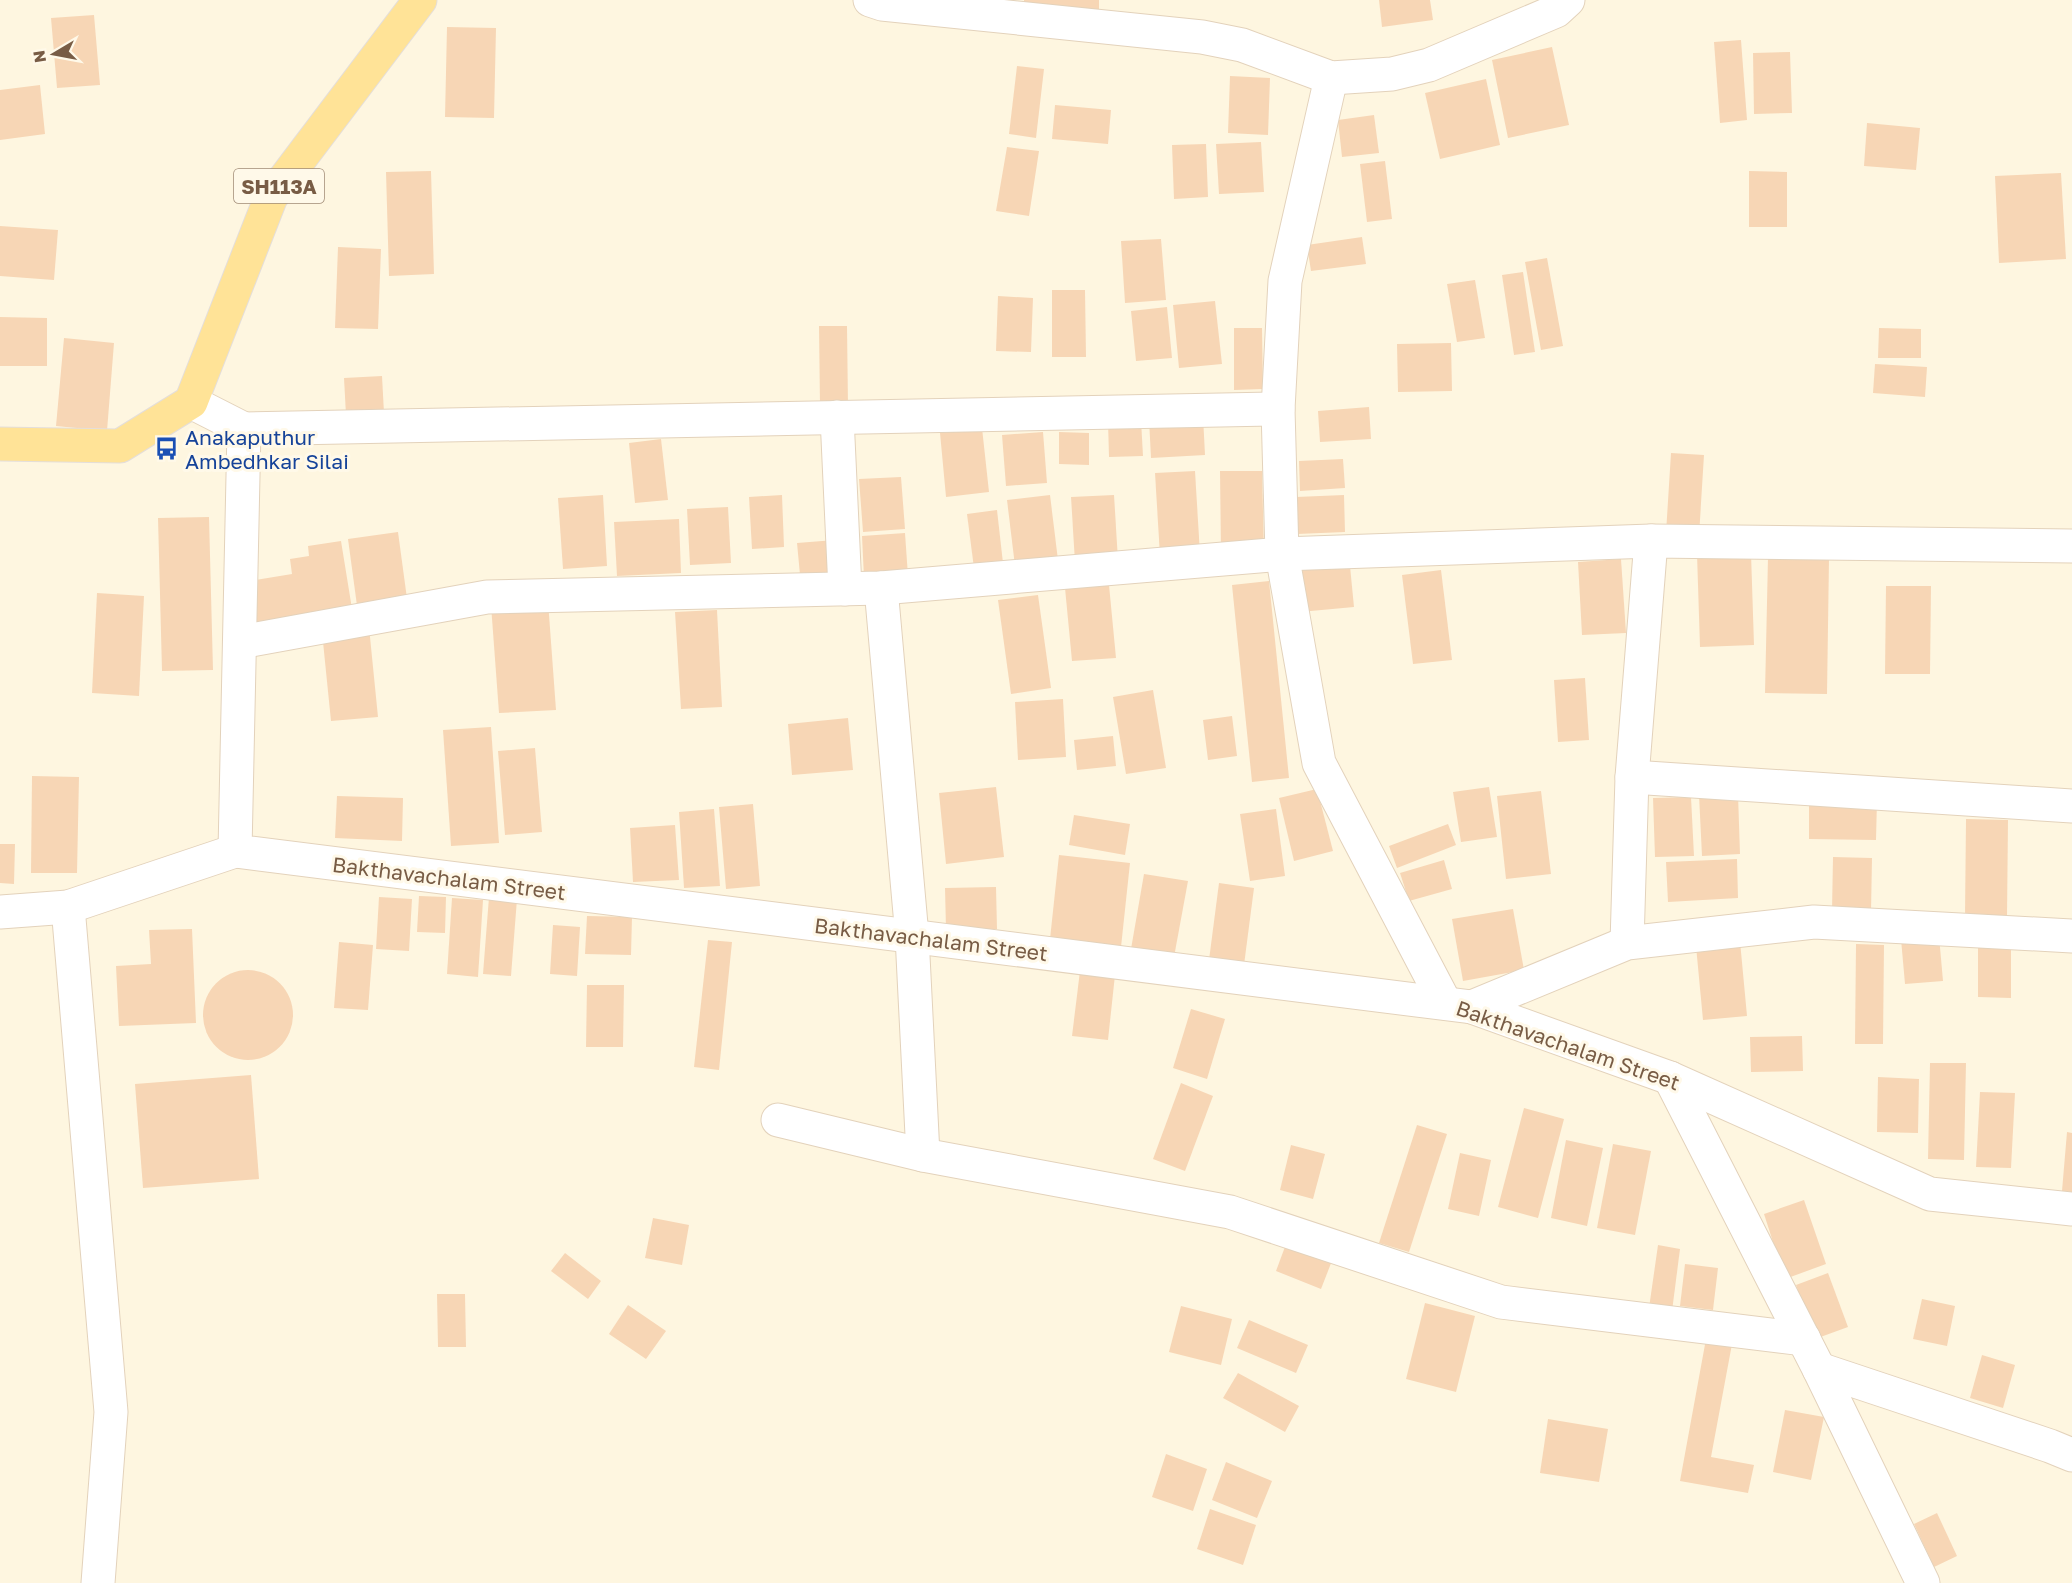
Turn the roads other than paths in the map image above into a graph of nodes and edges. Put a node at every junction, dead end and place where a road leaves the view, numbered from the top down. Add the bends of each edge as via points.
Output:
1 (420, 0) edge
2 (870, 0) edge
3 (1559, 4) edge
4 (1331, 78) junction
5 (191, 402) junction
6 (1278, 409) junction
7 (837, 417) junction
8 (244, 429) junction
9 (0, 444) edge
10 (1651, 541) junction
11 (2072, 546) edge
12 (1282, 554) junction
13 (881, 588) junction
14 (845, 589) junction
15 (240, 642) junction
16 (1632, 777) junction
17 (2072, 806) edge
18 (235, 851) junction
19 (68, 908) junction
20 (0, 912) edge
21 (912, 936) junction
22 (2072, 936) edge
23 (1627, 943) junction
24 (1458, 1005) junction
25 (1670, 1078) junction
26 (778, 1120) dead end
27 (923, 1155) junction
28 (2072, 1209) edge
29 (1804, 1339) junction
30 (1820, 1369) junction
31 (2072, 1455) edge
32 (98, 1583) edge
33 (1923, 1583) edge

1 - 5 main road, SH113A via 271,196
2 - 4 street via 1202,37 1242,45
3 - 4 street via 1429,65 1392,74
4 - 6 street via 1285,281
5 - 8 street
5 - 9 main road via 120,446
6 - 7 street
6 - 12 street
7 - 8 street
7 - 14 street
8 - 15 street
10 - 11 street
10 - 12 street
10 - 16 street
12 - 13 street
12 - 24 street via 1319,763
13 - 14 street
13 - 21 street
14 - 15 street via 487,597
15 - 18 street
16 - 17 street
16 - 23 street
18 - 19 street
18 - 21 street, Bakthavachalam Street
19 - 20 street
19 - 32 street via 111,1412
21 - 24 street, Bakthavachalam Street
21 - 27 street
22 - 23 street via 1814,922
23 - 24 street
24 - 25 street, Bakthavachalam Street
25 - 28 street, Bakthavachalam Street via 1930,1194
25 - 29 street
26 - 27 street
27 - 29 street via 1230,1212 1501,1302
29 - 30 street
30 - 31 street
30 - 33 street

